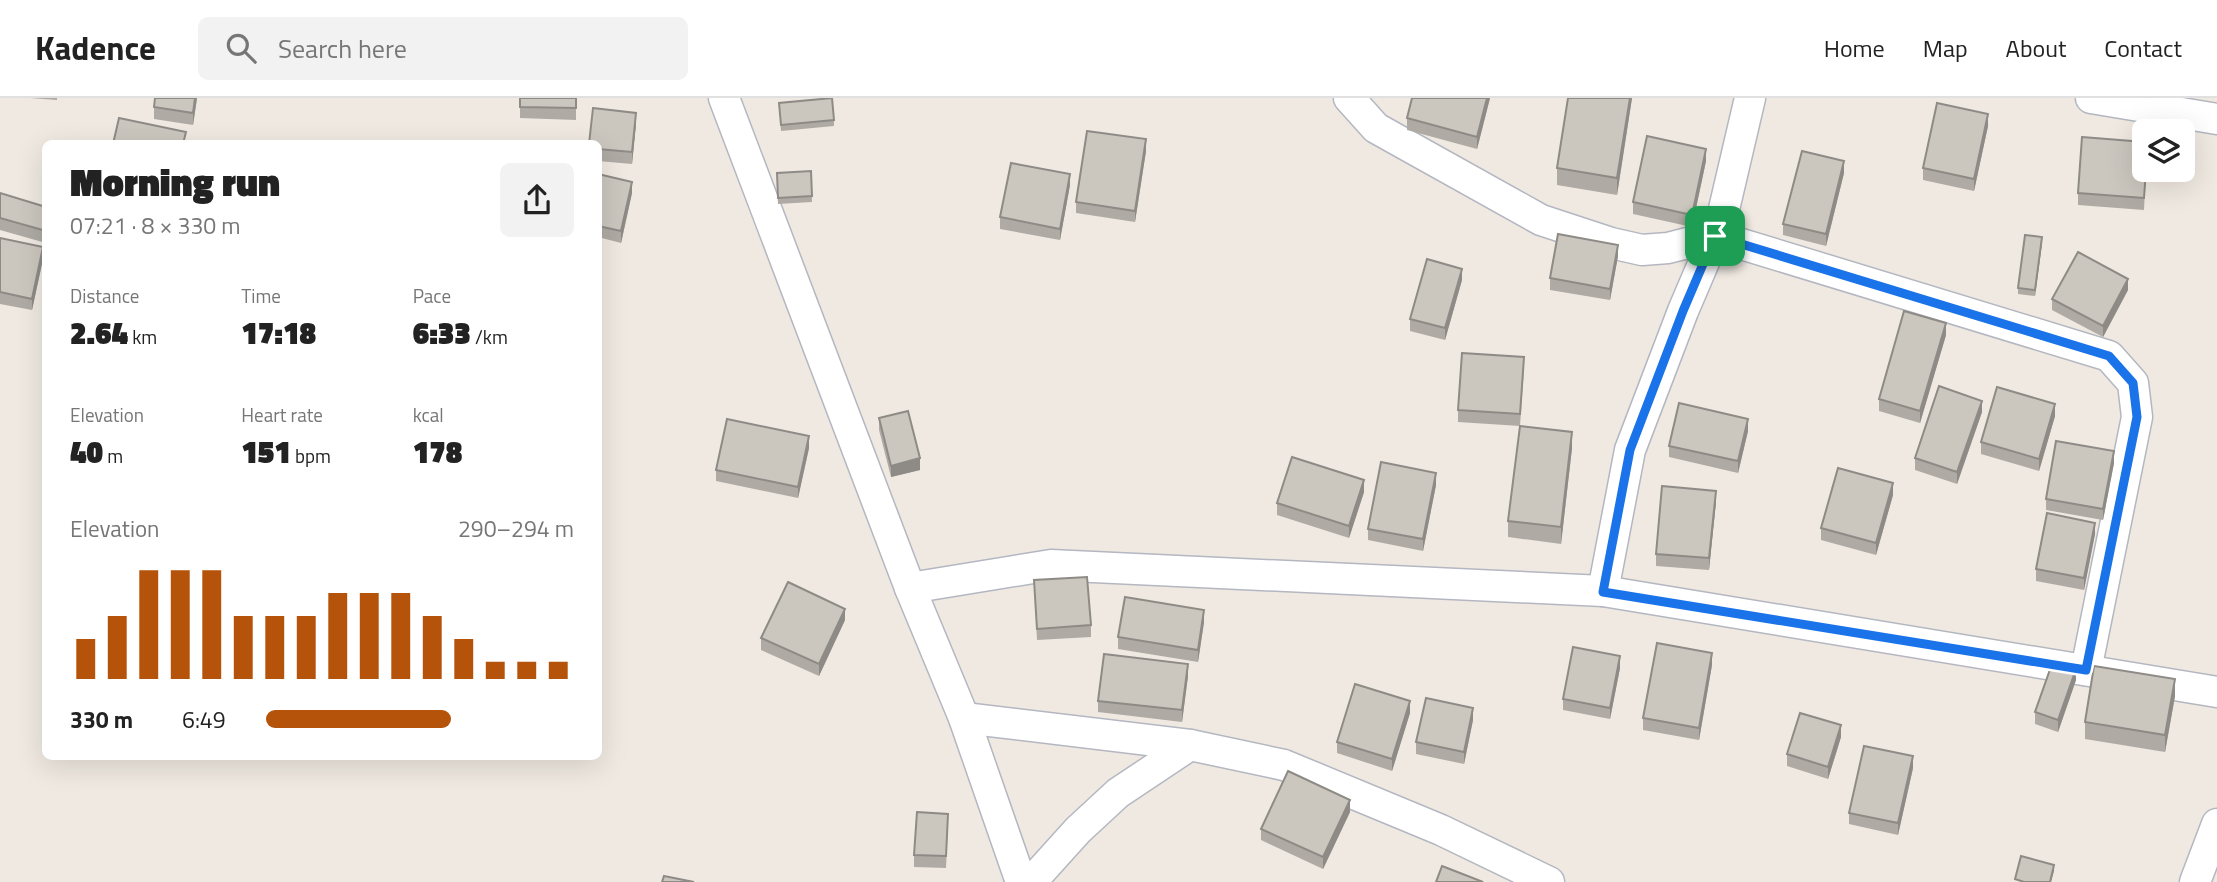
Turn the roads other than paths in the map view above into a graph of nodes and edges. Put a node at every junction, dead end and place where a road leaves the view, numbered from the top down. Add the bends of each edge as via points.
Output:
1 (724, 98) edge
2 (1349, 98) edge
3 (1750, 98) edge
4 (2091, 98) edge
5 (2217, 119) edge
6 (1715, 236) junction
7 (910, 588) junction
8 (1603, 592) junction
9 (2086, 670) junction
10 (2217, 692) edge
11 (964, 718) junction
12 (1190, 745) junction
13 (2217, 824) edge
14 (1021, 882) edge
15 (1031, 882) edge
16 (1549, 882) edge
17 (2195, 882) edge

1 - 7 street
2 - 6 street via 1376,128 1541,220 1642,250
3 - 6 street
4 - 5 street
6 - 8 street via 1630,450
6 - 9 street via 2109,356 2133,383 2137,417 2130,461
7 - 8 street via 1051,565
7 - 11 street
8 - 9 street
9 - 10 street
11 - 12 street
11 - 14 street
12 - 15 street via 1118,793
12 - 16 street via 1284,765 1441,830
13 - 17 street

